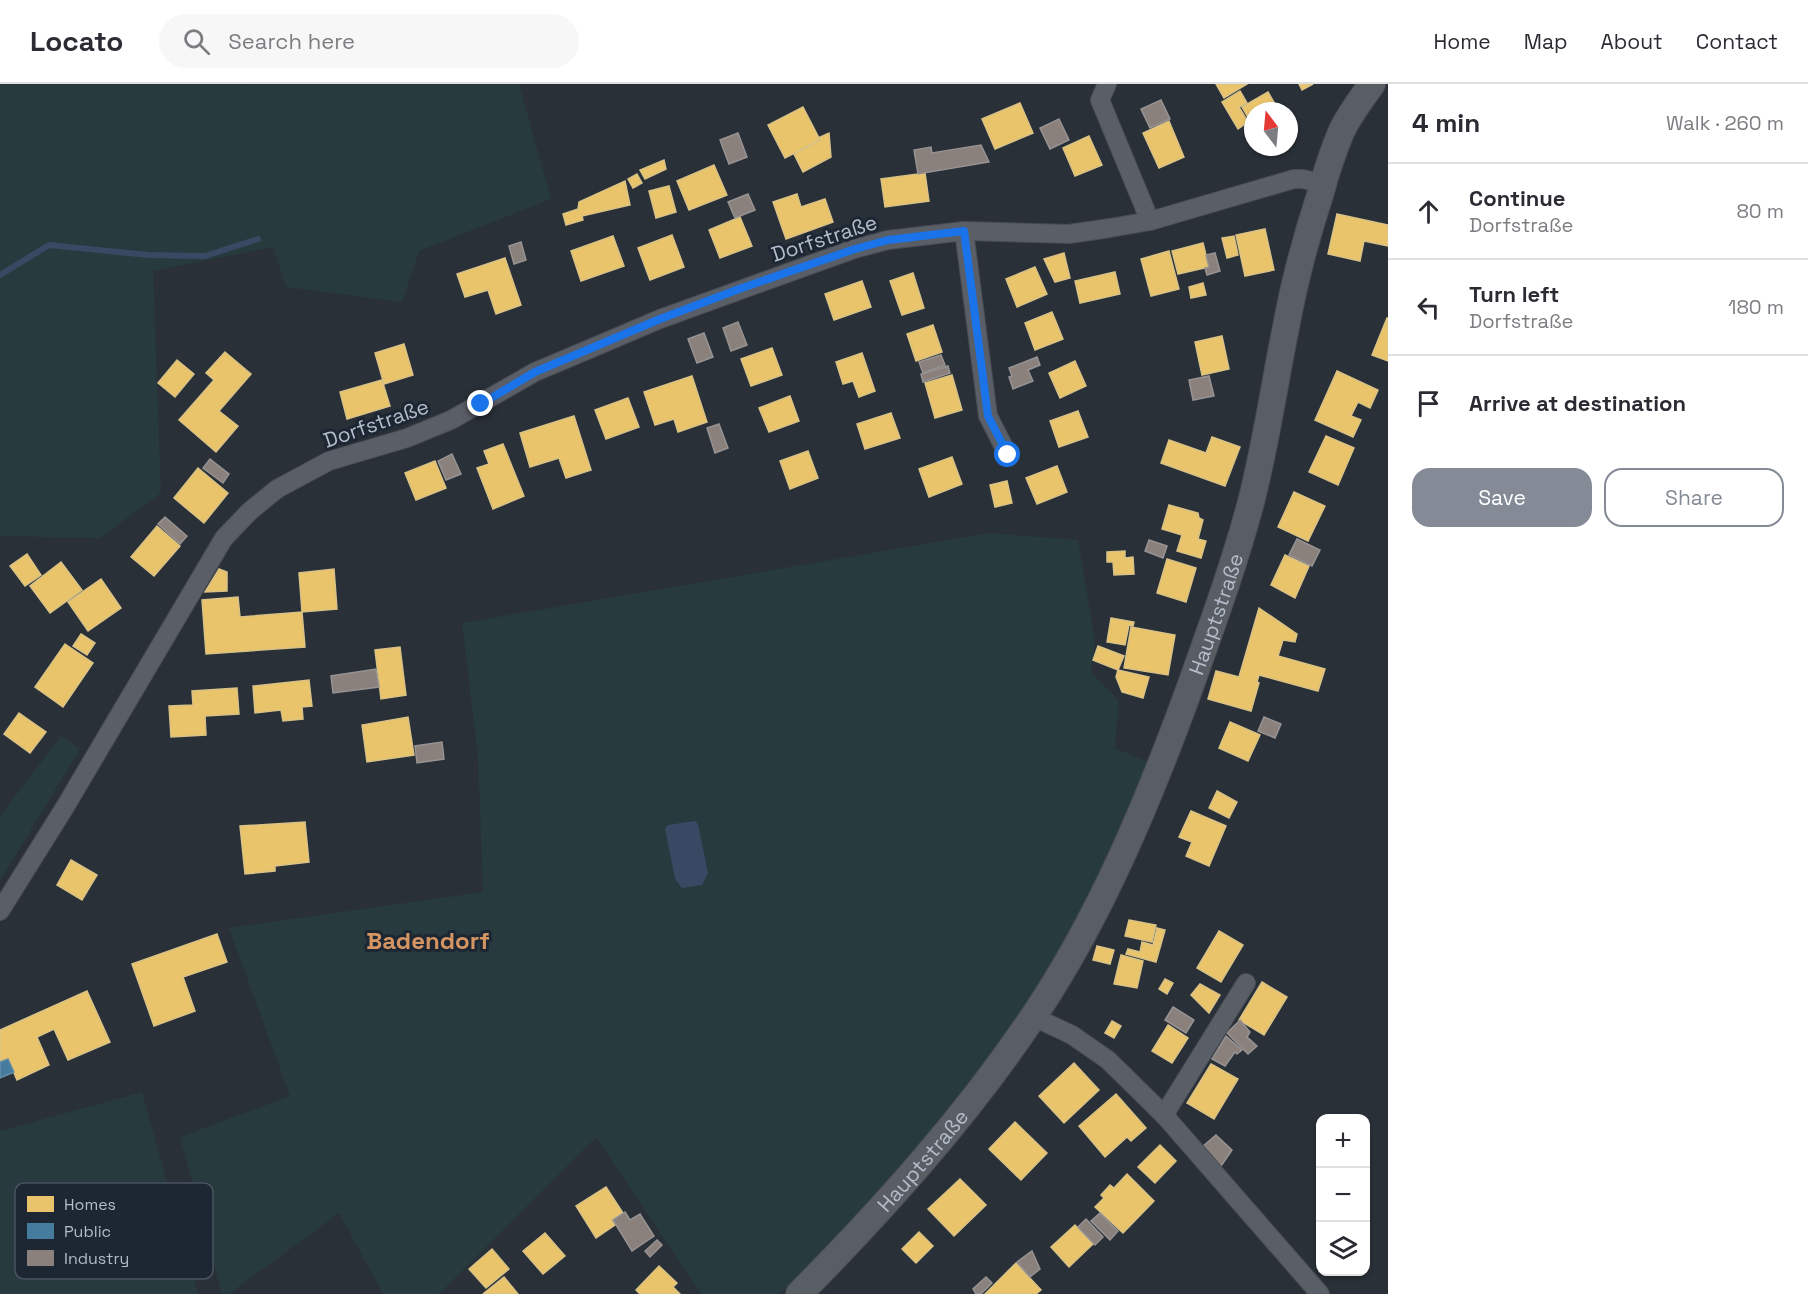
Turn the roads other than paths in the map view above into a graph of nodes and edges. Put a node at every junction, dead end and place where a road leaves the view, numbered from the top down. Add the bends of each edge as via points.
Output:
1 (1107, 84) edge
2 (1372, 84) edge
3 (1323, 184) junction
4 (1150, 221) junction
5 (964, 231) junction
6 (1008, 455) dead end
7 (0, 911) edge
8 (1246, 983) dead end
9 (1034, 1017) junction
10 (1164, 1115) junction
11 (799, 1294) edge
12 (1320, 1294) edge

1 - 4 street via 1100,100
2 - 3 main road, Hauptstraße via 1344,127
3 - 4 street, Dorfstraße via 1303,179 1276,183
3 - 9 main road, Hauptstraße via 1292,298 1270,420 1230,579 1167,750 1124,852
4 - 5 street, Dorfstraße via 1069,234
5 - 6 street via 988,416
5 - 7 street, Dorfstraße via 888,240 855,249 680,312 535,372 451,420 407,438 329,461 277,489 224,538
8 - 10 street
9 - 10 street via 1072,1035 1108,1060
9 - 11 main road, Hauptstraße via 980,1091 886,1204
10 - 12 street

